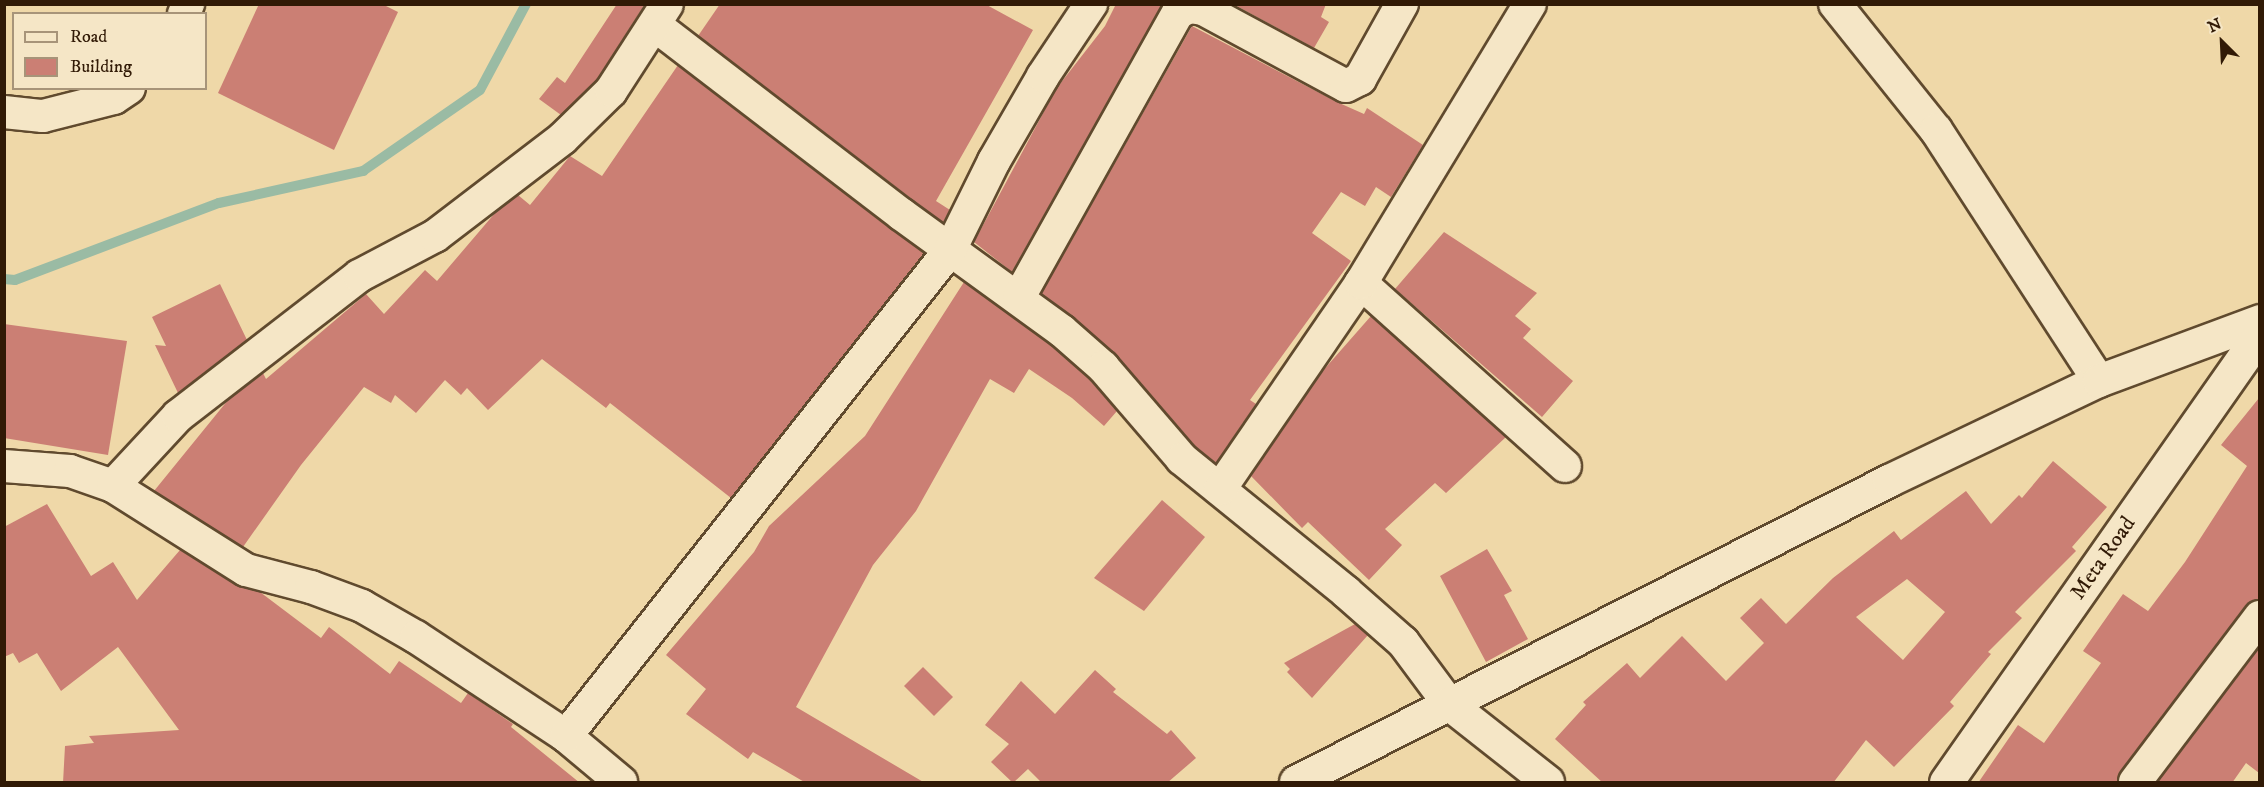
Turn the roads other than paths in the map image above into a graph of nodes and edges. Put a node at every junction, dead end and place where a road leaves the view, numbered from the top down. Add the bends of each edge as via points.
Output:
1 (1091, 4) edge
2 (1402, 4) edge
3 (1530, 4) edge
4 (1834, 4) edge
5 (662, 15) edge
6 (126, 90) edge
7 (4, 112) edge
8 (950, 250) junction
9 (1362, 283) junction
10 (1019, 297) junction
11 (2259, 321) edge
12 (2259, 334) edge
13 (2099, 381) junction
14 (4, 466) edge
15 (1565, 466) dead end
16 (113, 486) junction
17 (1220, 489) junction
18 (2259, 617) edge
19 (1449, 704) junction
20 (566, 736) junction
21 (621, 783) edge
22 (1296, 783) edge
23 (1548, 783) edge
24 (1946, 783) edge
25 (2135, 783) edge

1 - 8 street via 999,152
2 - 10 street via 1360,79 1346,86 1203,9 1189,7 1178,13
3 - 9 street
4 - 13 street via 1936,130
5 - 8 street
5 - 16 street via 611,91 563,138 435,236 359,276 178,416
6 - 7 street via 114,98 43,116
8 - 10 street
8 - 20 street
9 - 15 street
9 - 17 street
10 - 17 street via 1103,367 1167,444
11 - 13 street
12 - 24 street, Meta Road
13 - 19 street via 1889,481
14 - 16 street via 70,471
16 - 20 street via 246,570 311,586 362,606
17 - 19 street via 1402,642
18 - 25 street
19 - 22 street
19 - 23 street
20 - 21 street

